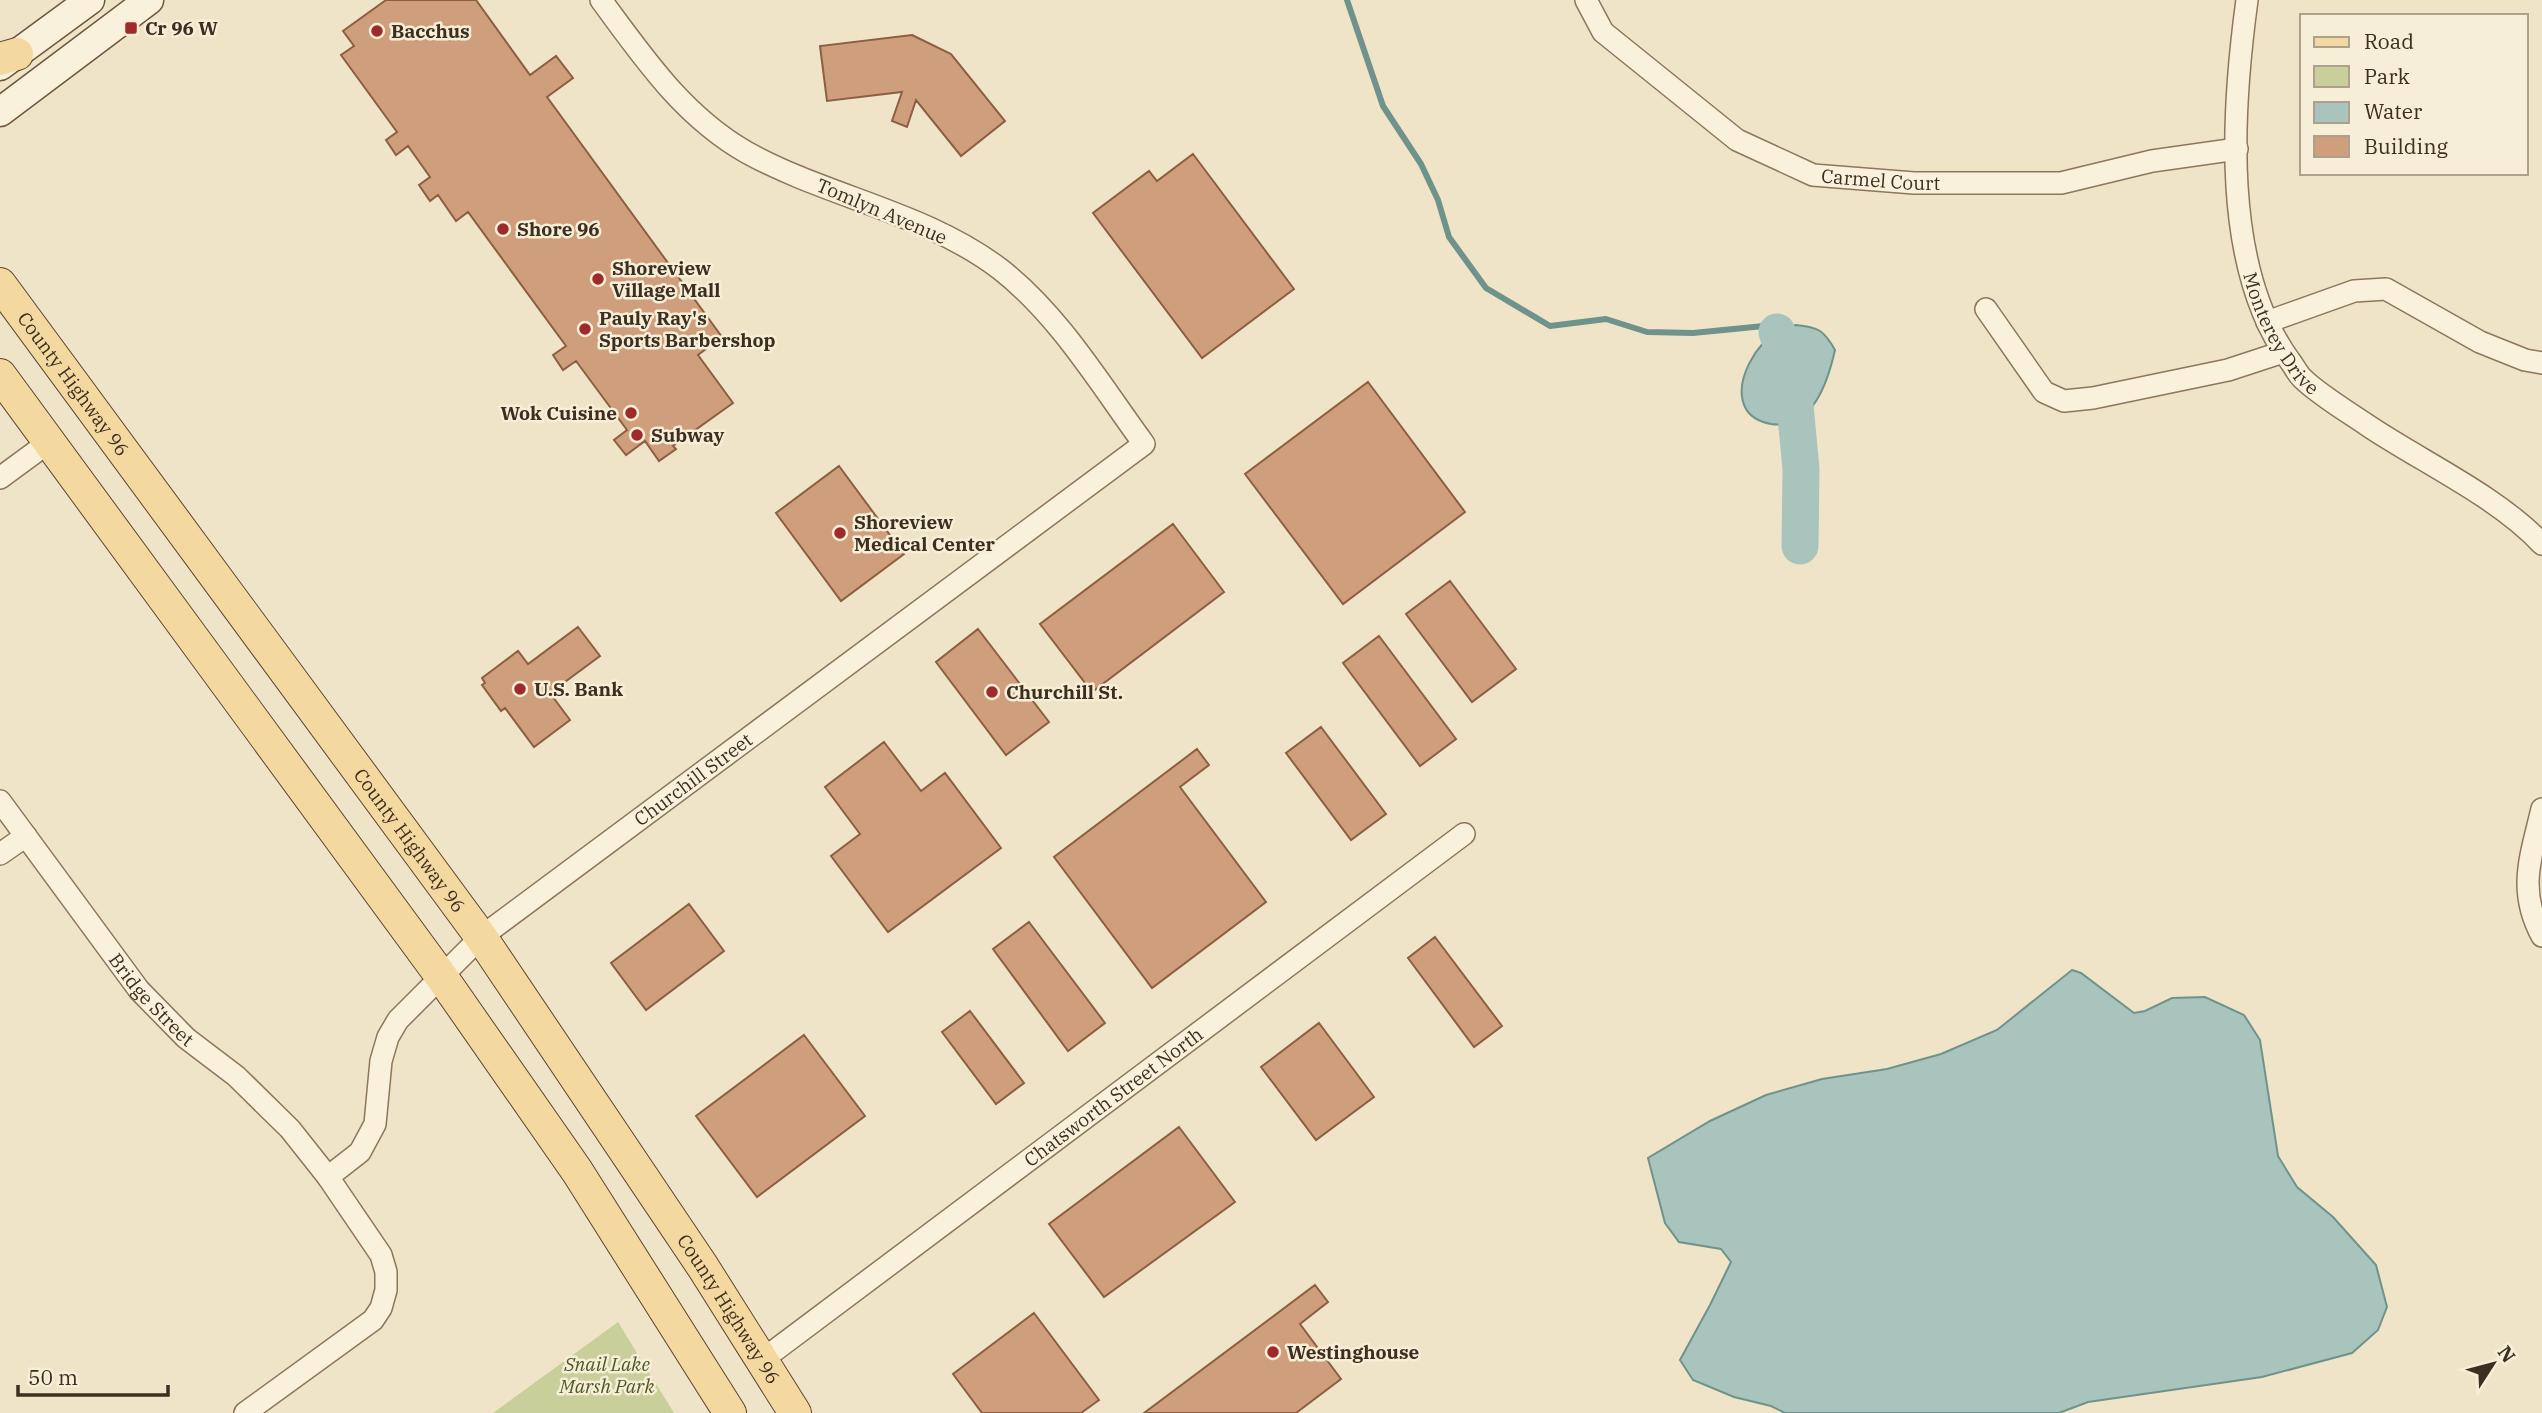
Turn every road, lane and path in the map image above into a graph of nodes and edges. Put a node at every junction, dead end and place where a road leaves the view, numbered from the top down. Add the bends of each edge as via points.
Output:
1 (90, 0) edge
2 (149, 0) edge
3 (601, 0) edge
4 (1586, 0) edge
5 (2247, 0) edge
6 (5, 60) edge
7 (0, 113) edge
8 (2237, 149) junction
9 (0, 284) edge
10 (1986, 309) dead end
11 (2267, 322) junction
12 (2283, 352) junction
13 (2542, 363) edge
14 (0, 376) edge
15 (49, 442) junction
16 (1144, 444) joint
17 (0, 478) edge
18 (2542, 544) edge
19 (0, 801) edge
20 (2542, 809) edge
21 (1464, 834) dead end
22 (26, 836) junction
23 (0, 854) edge
24 (2542, 936) edge
25 (481, 937) junction
26 (441, 976) junction
27 (328, 1177) junction
28 (762, 1360) junction
29 (245, 1413) edge
30 (730, 1413) edge
31 (795, 1413) edge

1 - 6 main road
2 - 7 main road
3 - 16 street, Tomlyn Avenue via 676,98 709,127 787,172 924,226 999,269 1063,334
4 - 8 street, Carmel Court via 1603,32 1737,140 1813,175 1914,183 2062,183 2152,161
5 - 8 street, Monterey Drive via 2239,60
8 - 11 street, Monterey Drive via 2241,230 2252,285
9 - 25 main road, County Highway 96
10 - 12 street via 2044,392 2064,401 2228,370
11 - 12 street, Monterey Drive
11 - 13 street via 2354,291 2386,289 2480,342
12 - 18 street, Monterey Drive via 2302,378 2367,425 2516,518
14 - 15 main road
15 - 17 street
15 - 26 main road
16 - 25 street, Churchill Street
19 - 22 street, Bridge Street
20 - 24 street via 2526,882
21 - 28 street, Chatsworth Street North
22 - 23 street
22 - 27 street, Bridge Street via 138,990 290,1129
25 - 26 street, Churchill Street
25 - 28 main road, County Highway 96
26 - 27 street, Churchill Street via 398,1020 388,1037 375,1124 360,1153
26 - 30 main road via 577,1171
27 - 29 street via 380,1255 386,1272 381,1308 359,1331
28 - 31 main road, County Highway 96

